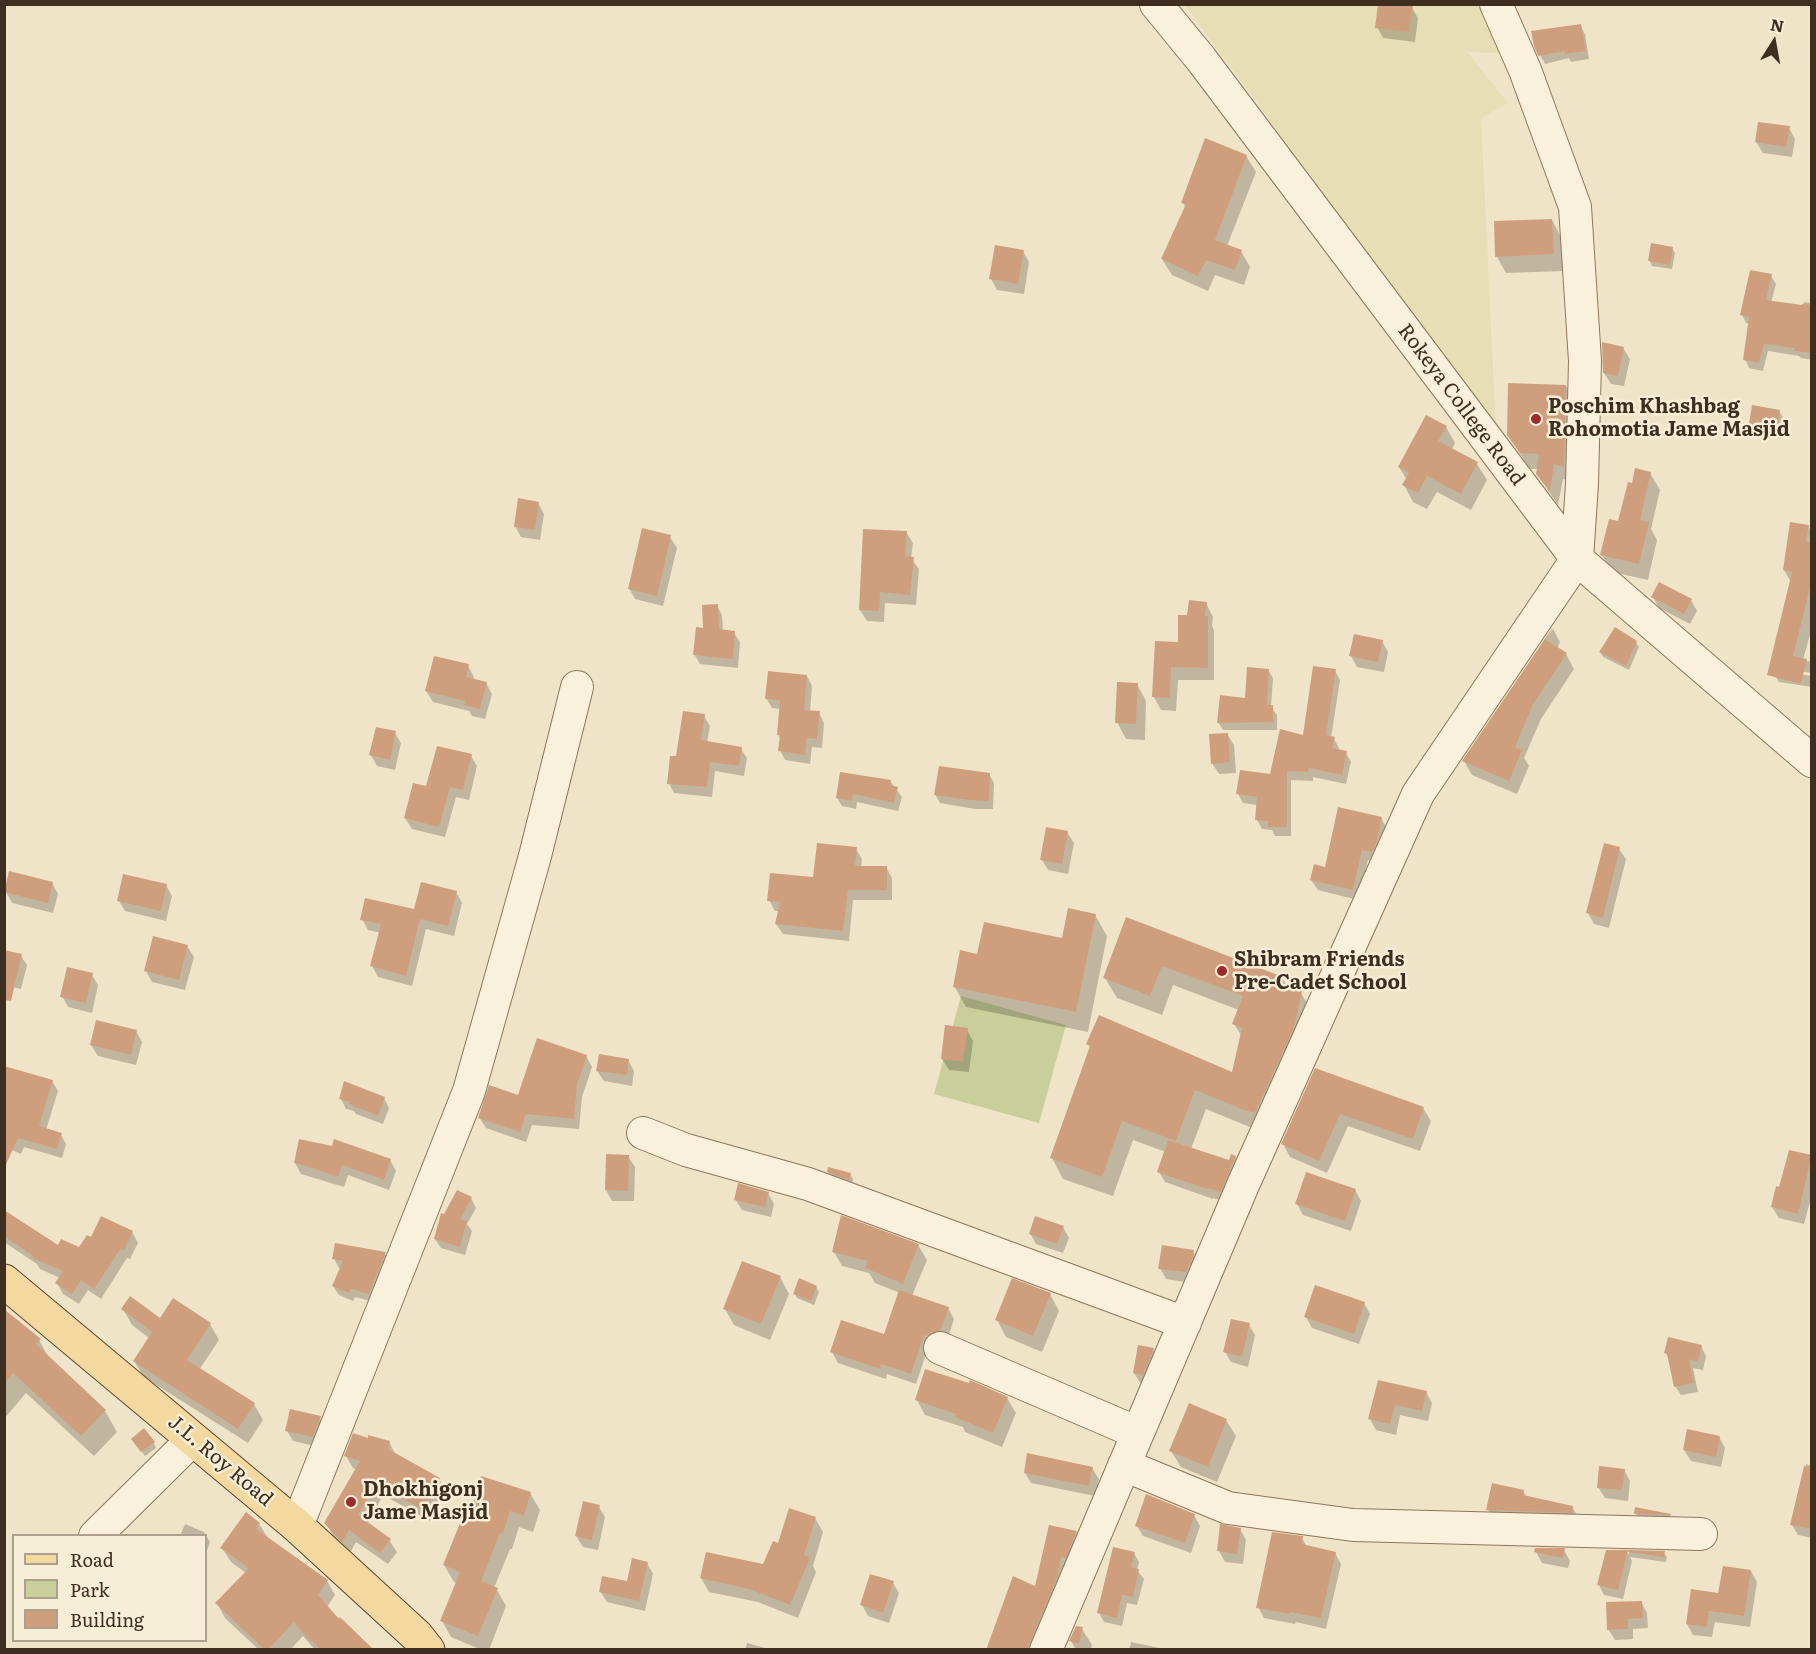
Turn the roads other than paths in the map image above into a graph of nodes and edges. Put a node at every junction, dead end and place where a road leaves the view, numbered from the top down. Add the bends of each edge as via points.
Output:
1 (1156, 4) edge
2 (1496, 4) edge
3 (1577, 559) junction
4 (577, 687) dead end
5 (1812, 761) edge
6 (644, 1133) dead end
7 (4, 1281) edge
8 (1185, 1323) junction
9 (940, 1348) dead end
10 (1138, 1433) junction
11 (193, 1439) junction
12 (1124, 1465) junction
13 (297, 1526) junction
14 (97, 1534) edge
15 (1701, 1534) dead end
16 (428, 1650) edge
17 (1046, 1650) edge

1 - 3 street, Rokeya College Road
2 - 3 street via 1525,70 1575,207 1585,361
3 - 5 street, Rokeya College Road
3 - 8 street via 1418,794
4 - 13 street via 535,856 468,1091
6 - 8 street via 686,1150 808,1184
7 - 11 main road, J.L. Roy Road
8 - 10 street
9 - 10 street
10 - 12 street
11 - 13 main road, J.L. Roy Road
11 - 14 street
12 - 15 street via 1228,1508 1353,1525
12 - 17 street
13 - 16 main road, J.L. Roy Road

